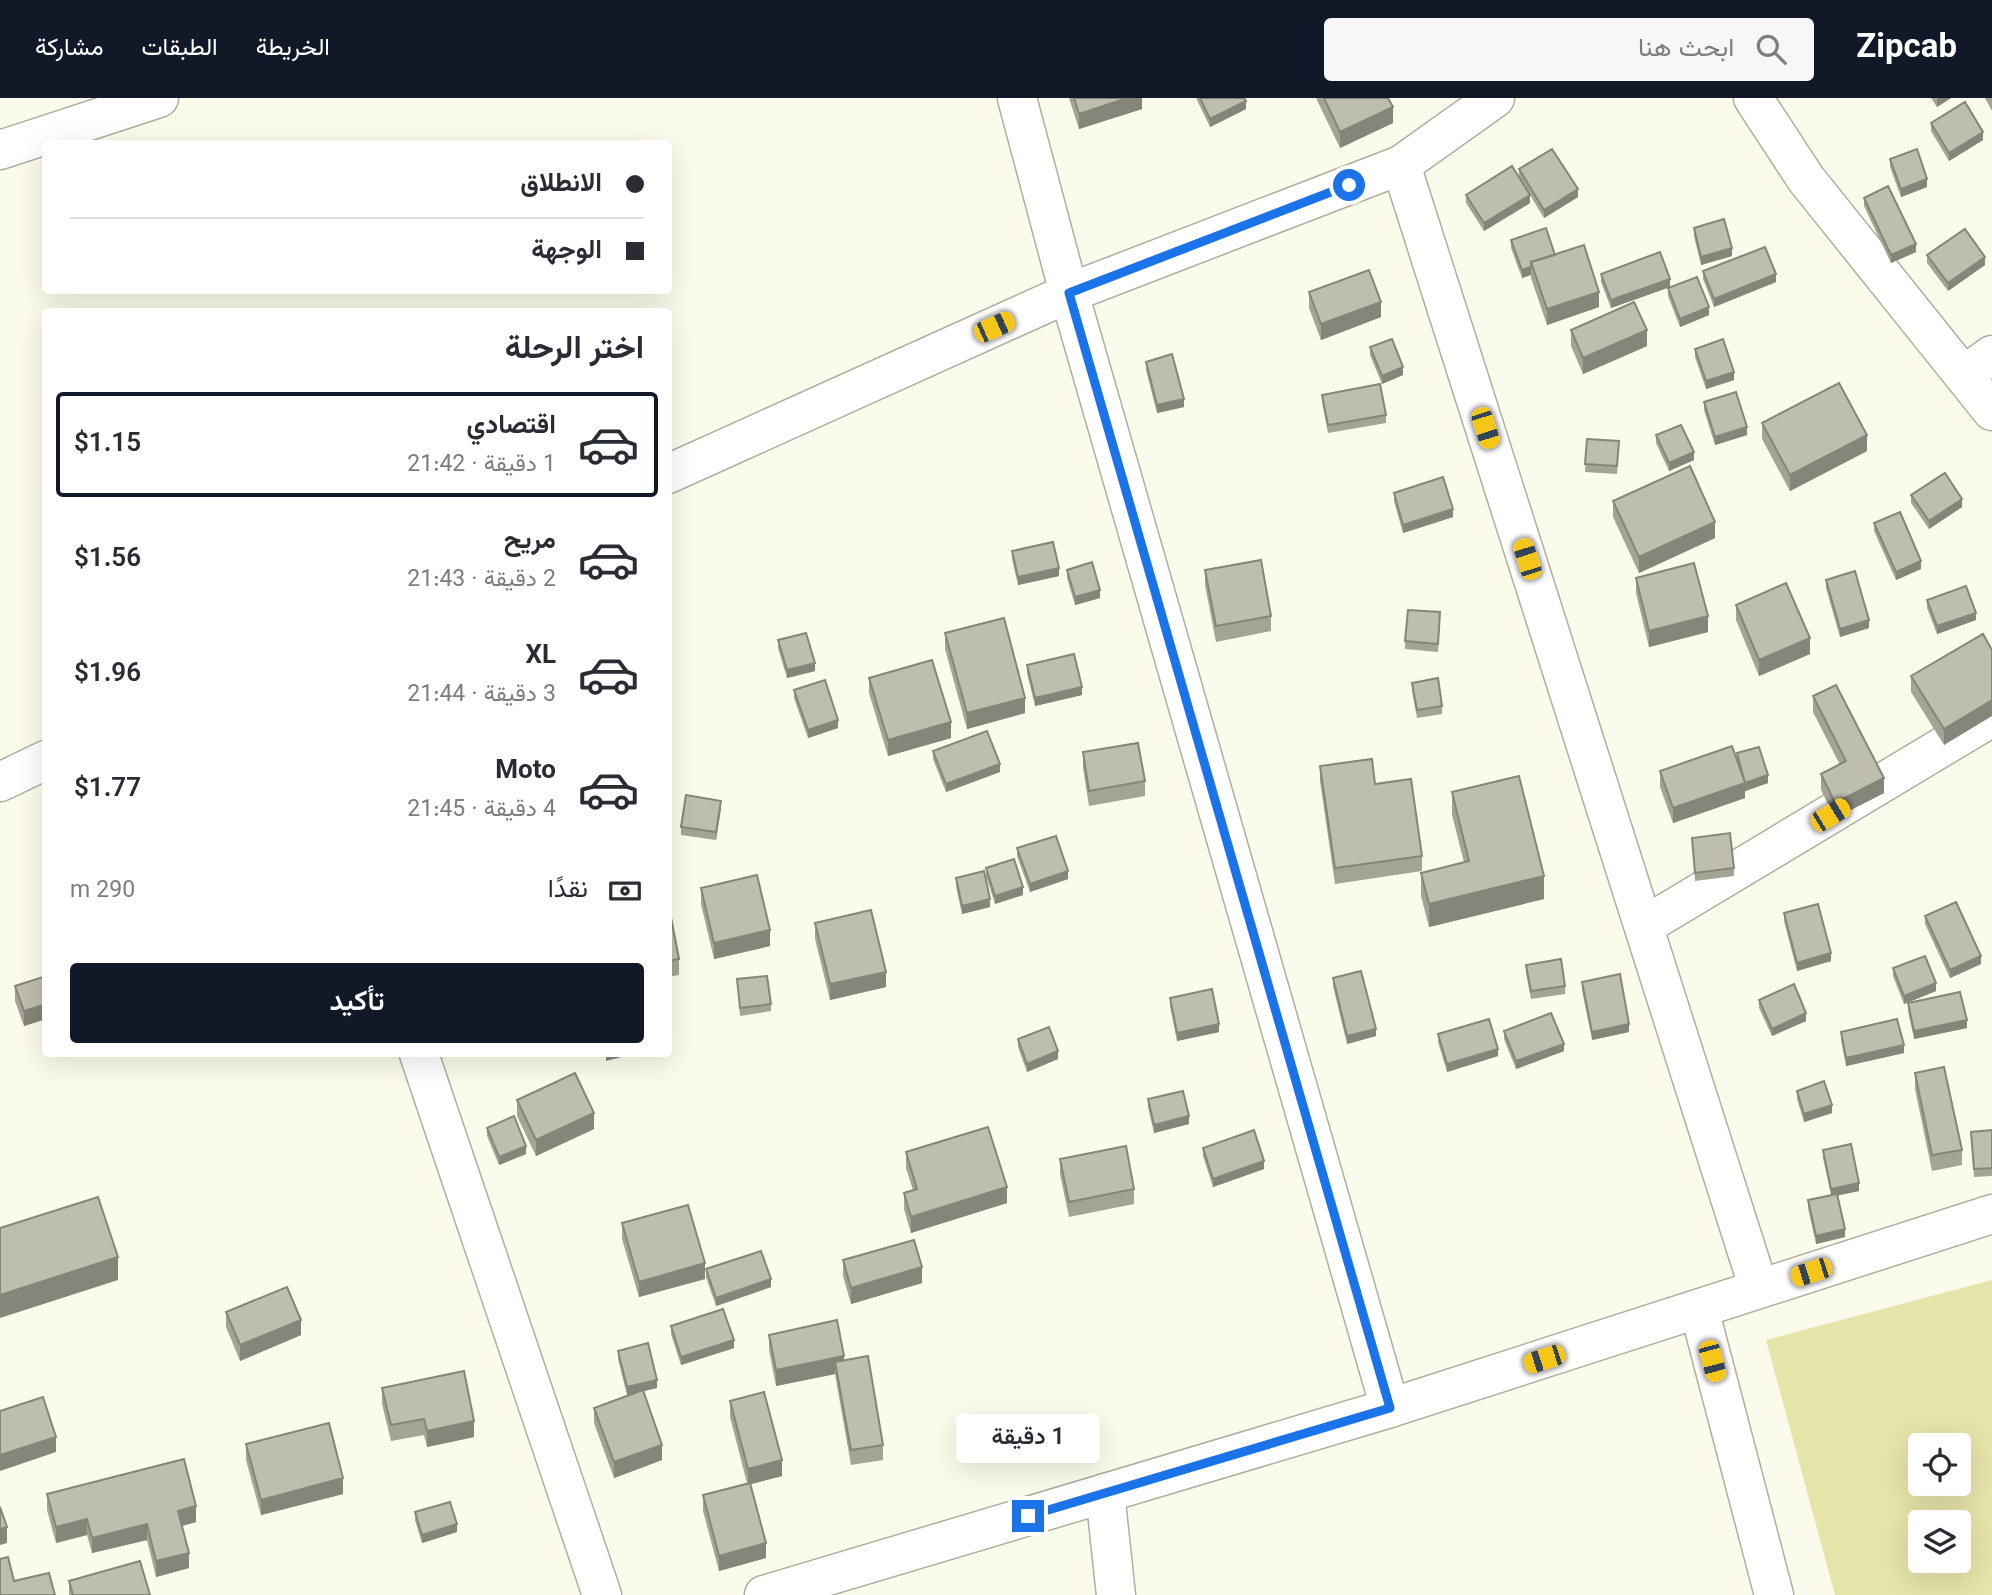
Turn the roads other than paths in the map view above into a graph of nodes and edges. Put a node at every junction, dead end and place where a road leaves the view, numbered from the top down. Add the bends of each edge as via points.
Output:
1 (159, 98) edge
2 (1017, 98) edge
3 (1495, 98) edge
4 (1753, 98) edge
5 (0, 150) edge
6 (1401, 165) junction
7 (1069, 293) junction
8 (1978, 365) edge
9 (1992, 411) edge
10 (672, 472) edge
11 (1992, 717) edge
12 (42, 762) edge
13 (0, 782) edge
14 (1644, 926) junction
15 (420, 1057) edge
16 (1992, 1214) edge
17 (1759, 1289) junction
18 (1699, 1309) junction
19 (1390, 1408) junction
20 (1105, 1493) junction
21 (602, 1595) edge
22 (764, 1595) edge
23 (1116, 1595) edge
24 (1774, 1595) edge

1 - 5 street
2 - 7 street
3 - 6 street
4 - 8 street via 1806,179
6 - 7 street
6 - 14 street
7 - 10 street
7 - 19 street
8 - 9 street
11 - 14 street
12 - 13 street
14 - 17 street
15 - 21 street
16 - 17 street
17 - 18 street
18 - 19 street
18 - 24 street
19 - 20 street
20 - 22 street
20 - 23 street

